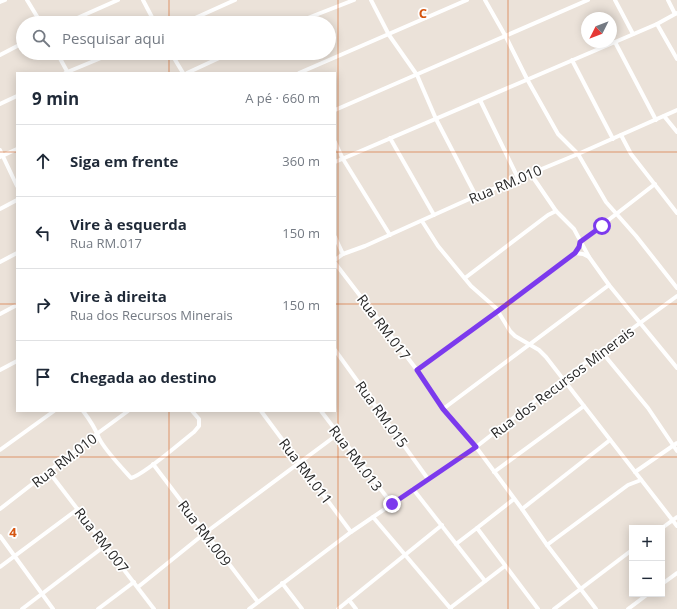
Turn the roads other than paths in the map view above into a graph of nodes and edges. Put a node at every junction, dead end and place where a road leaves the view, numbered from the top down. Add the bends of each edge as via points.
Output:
1 (5, 0) edge
2 (27, 0) edge
3 (118, 0) edge
4 (143, 0) edge
5 (235, 0) edge
6 (354, 0) edge
7 (371, 0) edge
8 (467, 0) edge
9 (485, 0) edge
10 (588, 0) edge
11 (615, 0) edge
12 (668, 0) edge
13 (0, 2) edge
14 (676, 14) edge
15 (37, 16) edge
16 (82, 16) edge
17 (151, 16) edge
18 (200, 16) edge
19 (313, 16) edge
20 (657, 24) junction
21 (633, 34) junction
22 (389, 35) junction
23 (506, 37) junction
24 (617, 42) edge
25 (617, 44) edge
26 (16, 46) edge
27 (601, 48) edge
28 (0, 54) edge
29 (336, 57) edge
30 (677, 59) edge
31 (60, 60) edge
32 (98, 60) edge
33 (175, 60) edge
34 (215, 60) edge
35 (330, 60) edge
36 (572, 60) junction
37 (66, 72) edge
38 (69, 72) edge
39 (182, 72) edge
40 (189, 72) edge
41 (301, 72) edge
42 (417, 74) junction
43 (527, 79) junction
44 (16, 96) edge
45 (480, 100) junction
46 (0, 104) edge
47 (336, 110) edge
48 (677, 110) edge
49 (664, 116) junction
50 (436, 119) junction
51 (656, 120) junction
52 (677, 132) edge
53 (621, 135) junction
54 (390, 138) junction
55 (613, 139) junction
56 (336, 144) edge
57 (16, 149) edge
58 (0, 150) edge
59 (578, 154) junction
60 (1, 156) edge
61 (343, 159) junction
62 (336, 162) edge
63 (530, 173) junction
64 (518, 178) junction
65 (16, 184) edge
66 (655, 184) junction
67 (476, 196) junction
68 (16, 201) edge
69 (0, 209) edge
70 (556, 211) junction
71 (677, 213) edge
72 (616, 214) junction
73 (434, 215) junction
74 (422, 221) junction
75 (390, 235) junction
76 (336, 239) edge
77 (580, 242) junction
78 (575, 253) junction
79 (16, 254) edge
80 (344, 254) junction
81 (589, 257) junction
82 (336, 259) edge
83 (0, 262) edge
84 (336, 264) edge
85 (465, 278) junction
86 (609, 285) junction
87 (677, 288) edge
88 (677, 296) edge
89 (16, 306) edge
90 (498, 311) junction
91 (0, 314) edge
92 (641, 323) junction
93 (530, 345) junction
94 (336, 351) edge
95 (601, 352) junction
96 (16, 362) edge
97 (677, 368) edge
98 (0, 370) edge
99 (417, 370) junction
100 (563, 379) junction
101 (584, 406) junction
102 (443, 409) junction
103 (53, 412) edge
104 (84, 412) edge
105 (127, 412) edge
106 (193, 412) edge
107 (262, 412) edge
108 (322, 412) edge
109 (98, 432) junction
110 (338, 434) junction
111 (610, 440) junction
112 (677, 443) edge
113 (673, 446) junction
114 (476, 447) junction
115 (0, 450) edge
116 (677, 451) edge
117 (300, 463) junction
118 (153, 464) junction
119 (49, 472) junction
120 (494, 472) junction
121 (635, 472) junction
122 (428, 478) junction
123 (641, 480) junction
124 (413, 489) junction
125 (514, 499) junction
126 (392, 504) junction
127 (0, 509) edge
128 (78, 509) junction
129 (522, 509) junction
130 (373, 517) junction
131 (677, 517) edge
132 (672, 521) junction
133 (442, 525) junction
134 (665, 526) edge
135 (677, 526) edge
136 (477, 528) junction
137 (351, 532) junction
138 (205, 533) junction
139 (0, 536) edge
140 (456, 544) junction
141 (106, 545) junction
142 (547, 545) junction
143 (629, 552) edge
144 (406, 554) junction
145 (15, 556) junction
146 (505, 566) junction
147 (0, 568) edge
148 (677, 573) edge
149 (134, 582) junction
150 (485, 582) junction
151 (665, 582) edge
152 (282, 583) junction
153 (138, 587) junction
154 (580, 588) junction
155 (42, 594) junction
156 (644, 597) edge
157 (349, 600) junction
158 (258, 602) junction
159 (451, 608) edge
160 (22, 609) edge
161 (53, 609) edge
162 (98, 609) edge
163 (154, 609) edge
164 (249, 609) edge
165 (302, 609) edge
166 (338, 609) edge
167 (356, 609) edge
168 (538, 609) edge
169 (554, 609) edge
170 (596, 609) edge
171 (628, 609) edge

1 - 13 street
2 - 15 street
3 - 16 street
4 - 17 street
5 - 18 street
6 - 19 street
7 - 22 street
8 - 22 street
9 - 23 street
10 - 23 street
11 - 21 street
12 - 14 street
14 - 20 street
20 - 21 street
20 - 30 street
21 - 24 street
22 - 29 street
22 - 42 street
23 - 42 street
23 - 43 street
25 - 51 street
26 - 28 street
27 - 36 street
31 - 37 street
32 - 38 street
33 - 39 street
34 - 40 street
35 - 41 street
36 - 43 street
36 - 55 street
42 - 47 street
42 - 50 street
43 - 45 street
43 - 59 street via 558,134
44 - 46 street
45 - 50 street
45 - 64 street
48 - 49 street, Rua RM.010
49 - 51 street, Rua RM.010
49 - 52 street
50 - 54 street
50 - 67 street
51 - 53 street, Rua RM.010
53 - 55 street, Rua RM.010
53 - 66 street via 631,154
54 - 61 street
54 - 73 street
55 - 59 street, Rua RM.010
56 - 61 street
57 - 60 street
58 - 60 street
59 - 63 street, Rua RM.010
59 - 72 street via 606,202
60 - 65 street
61 - 62 street
61 - 75 street
63 - 64 street, Rua RM.010
63 - 70 street
64 - 67 street, Rua RM.010
66 - 71 street
66 - 72 street
67 - 73 street, Rua RM.010
68 - 69 street
70 - 77 street via 574,229
70 - 85 street
72 - 77 street
72 - 87 street
73 - 74 street, Rua RM.010
74 - 75 street, Rua RM.010
74 - 85 street via 438,246
75 - 80 street, Rua RM.010
76 - 80 street
77 - 78 street
77 - 81 street
78 - 81 street
78 - 90 street
79 - 83 street
80 - 82 street, Rua RM.010
81 - 86 street
84 - 99 street, Rua RM.017
85 - 90 street
86 - 92 street
86 - 93 street
88 - 92 street, Rua dos Recursos Minerais
89 - 91 street
90 - 93 street via 510,331
90 - 99 street
92 - 95 street, Rua dos Recursos Minerais
92 - 97 street
93 - 100 street via 546,357
93 - 102 street
94 - 122 street, Rua RM.015
95 - 100 street, Rua dos Recursos Minerais
95 - 113 street via 648,408
96 - 98 street
99 - 102 street, Rua RM.017
100 - 101 street
100 - 114 street, Rua dos Recursos Minerais
101 - 111 street
101 - 120 street
102 - 114 street, Rua RM.017
103 - 115 street
104 - 109 street
105 - 109 street, Rua RM.010
106 - 118 street via 199,420 199,426
107 - 117 street, Rua RM.011
108 - 110 street, Rua RM.013
109 - 118 street via 103,444 131,478
109 - 119 street, Rua RM.010
110 - 117 street
110 - 126 street, Rua RM.013
111 - 121 street
111 - 129 street
112 - 113 street
113 - 116 street
113 - 121 street
114 - 120 street, Rua RM.017
114 - 122 street, Rua dos Recursos Minerais
117 - 137 street, Rua RM.011
117 - 138 street
118 - 138 street, Rua RM.009
119 - 127 street, Rua RM.010
119 - 128 street, Rua RM.007
120 - 125 street, Rua RM.017
121 - 123 street
122 - 124 street, Rua dos Recursos Minerais
123 - 132 street
123 - 142 street via 628,485
124 - 126 street, Rua dos Recursos Minerais
124 - 133 street
125 - 129 street, Rua RM.017
125 - 136 street
126 - 130 street, Rua dos Recursos Minerais
128 - 141 street, Rua RM.007
128 - 145 street
129 - 142 street, Rua RM.017
130 - 137 street, Rua dos Recursos Minerais
130 - 144 street
131 - 132 street
132 - 134 street
132 - 135 street
133 - 140 street
133 - 144 street
136 - 140 street
136 - 146 street
137 - 152 street, Rua dos Recursos Minerais
138 - 153 street
138 - 158 street, Rua RM.009
139 - 145 street
140 - 150 street
141 - 149 street, Rua RM.007
141 - 155 street
142 - 154 street, Rua RM.017
143 - 154 street
144 - 157 street
144 - 159 street
145 - 147 street
145 - 155 street
146 - 150 street
146 - 168 street
148 - 151 street
149 - 153 street, Rua RM.007
149 - 162 street
150 - 159 street
152 - 158 street, Rua dos Recursos Minerais
152 - 165 street
153 - 163 street, Rua RM.007
154 - 169 street
154 - 170 street, Rua RM.017
155 - 160 street
155 - 161 street
156 - 171 street
157 - 166 street
157 - 167 street
158 - 164 street, Rua dos Recursos Minerais

